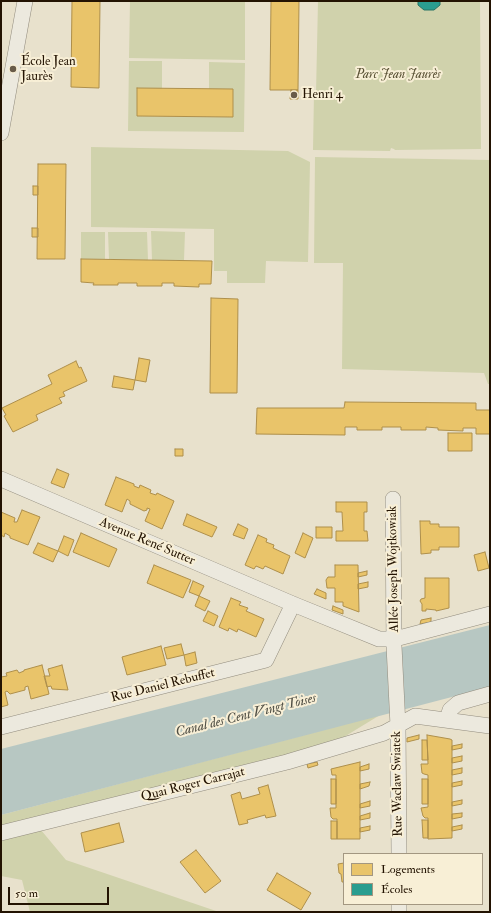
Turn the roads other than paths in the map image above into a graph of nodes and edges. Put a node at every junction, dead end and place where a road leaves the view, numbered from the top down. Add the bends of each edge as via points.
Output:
1 (26, 1) edge
2 (1, 133) edge
3 (1, 479) edge
4 (393, 499) dead end
5 (293, 604) junction
6 (490, 614) edge
7 (394, 643) junction
8 (490, 694) edge
9 (447, 720) junction
10 (393, 724) junction
11 (490, 726) edge
12 (1, 727) edge
13 (1, 833) edge
14 (399, 853) edge

1 - 2 street
3 - 5 street, Avenue René Sutter
4 - 7 street, Allée Joseph Wojtkowiak
5 - 7 street, Avenue René Sutter
5 - 12 street, Rue Daniel Rebuffet via 266,660
6 - 7 street, Avenue René Sutter
7 - 10 street, Allée Joseph Wojtkowiak
8 - 9 street via 458,703 450,710
9 - 10 street, Quai Roger Carrajat via 415,716
9 - 11 street
10 - 13 street, Quai Roger Carrajat via 287,762
10 - 14 street, Rue Waclaw Swiatek

